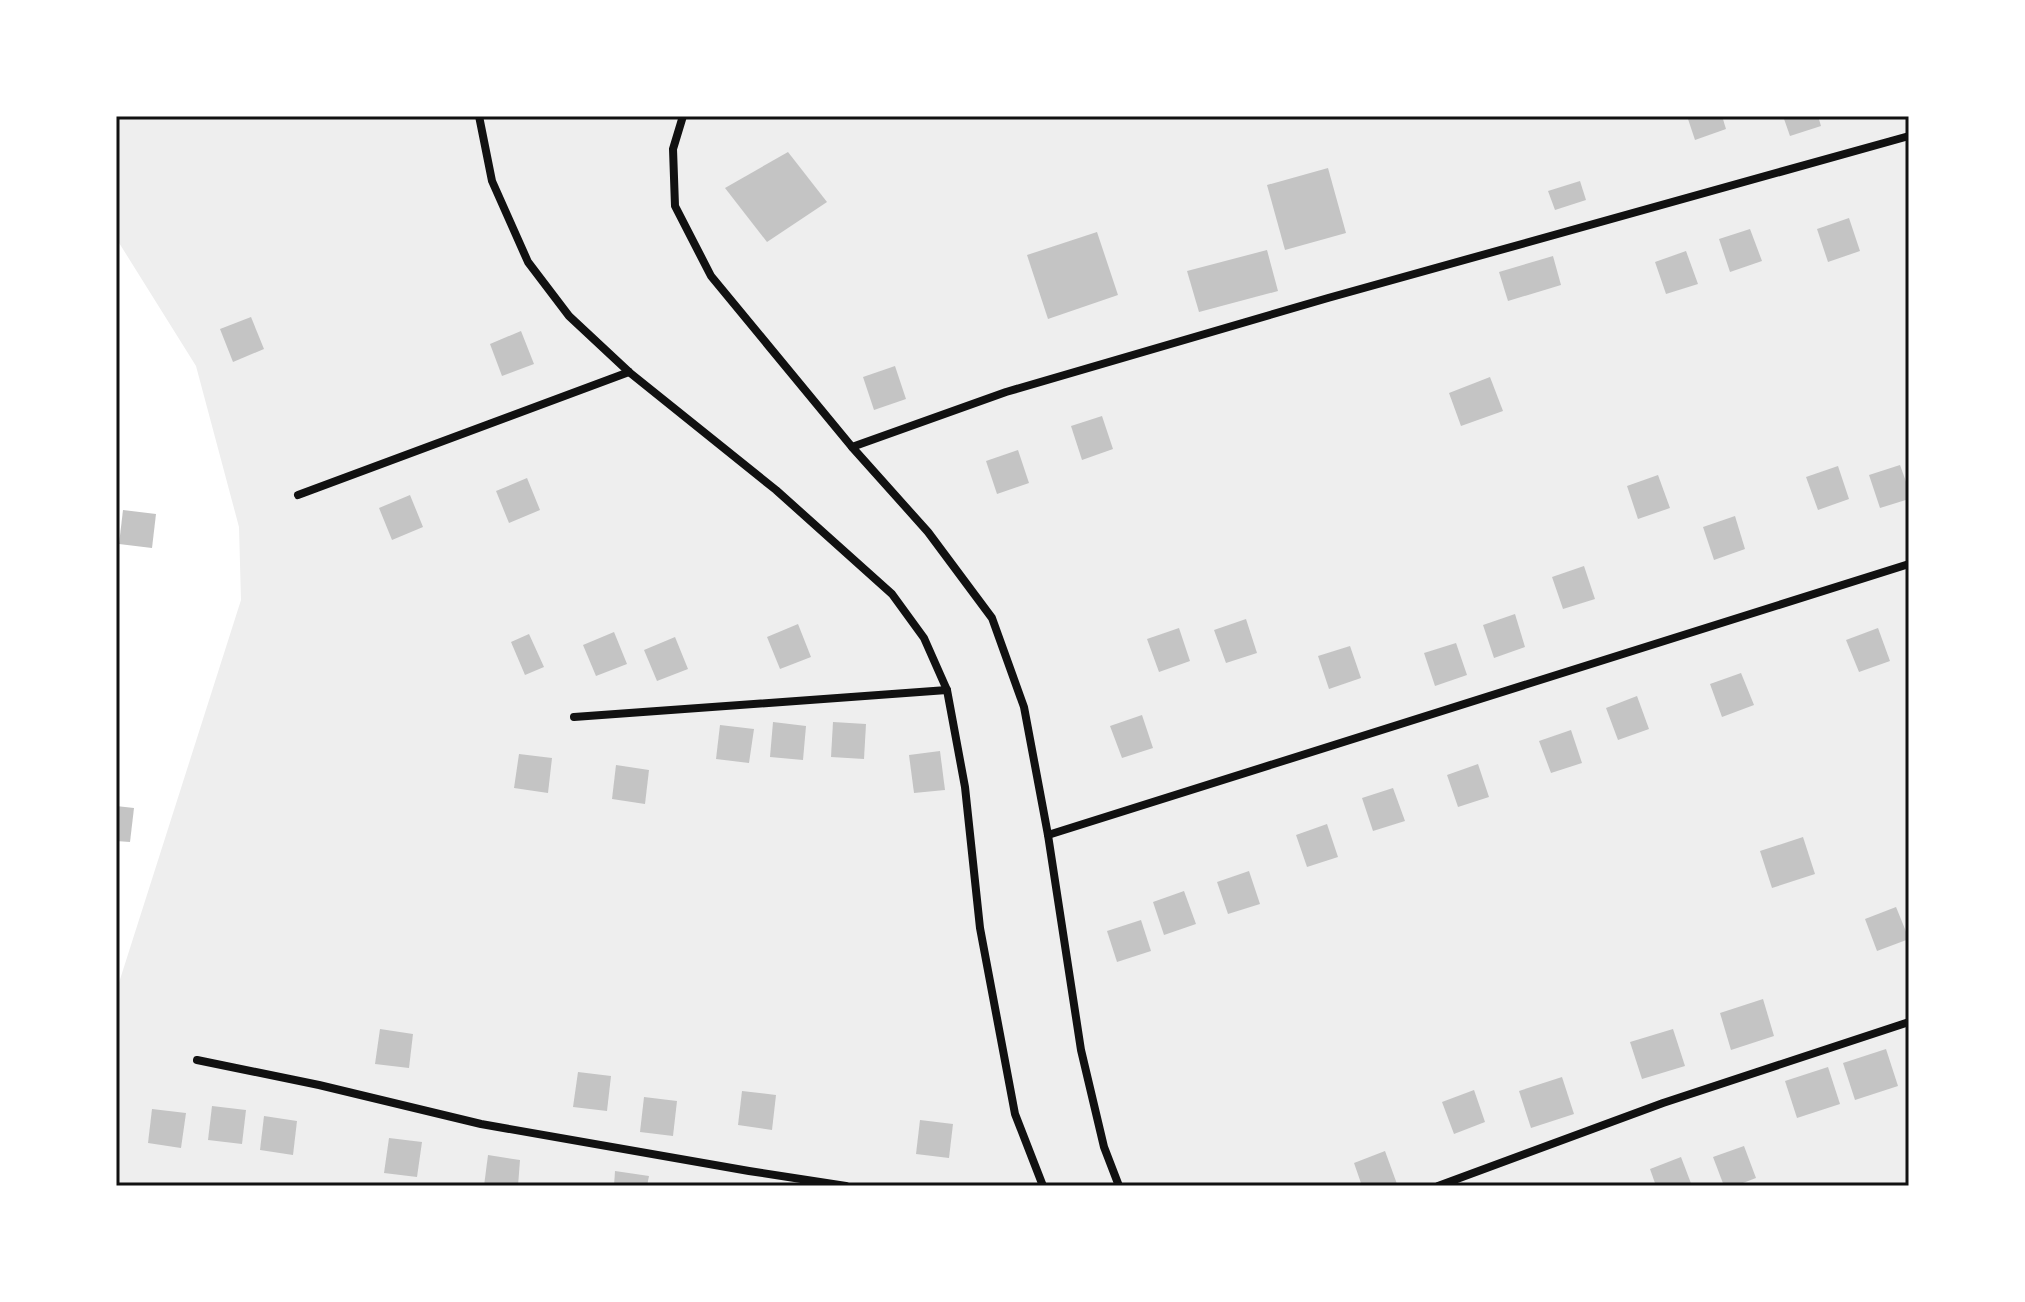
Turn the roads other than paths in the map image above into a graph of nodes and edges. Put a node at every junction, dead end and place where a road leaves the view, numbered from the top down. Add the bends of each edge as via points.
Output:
1 (479, 116) edge
2 (683, 116) edge
3 (1909, 136) edge
4 (629, 372) junction
5 (852, 447) junction
6 (298, 495) dead end
7 (1909, 564) edge
8 (947, 690) junction
9 (574, 717) dead end
10 (1048, 835) junction
11 (1909, 1022) edge
12 (197, 1060) dead end
13 (846, 1186) edge
14 (1043, 1186) edge
15 (1119, 1186) edge
16 (1438, 1186) edge

1 - 4 street via 492,181 528,262 569,316
2 - 5 street via 673,149 675,206 711,276
3 - 5 street via 1021,387
4 - 6 street
4 - 8 street via 776,490 892,594 924,638
5 - 10 street via 928,532 992,618 1024,707
7 - 10 street
8 - 9 street
8 - 14 street via 965,787 980,928 1015,1114
10 - 15 street via 1081,1050
11 - 16 street via 1663,1103
12 - 13 street via 481,1124

